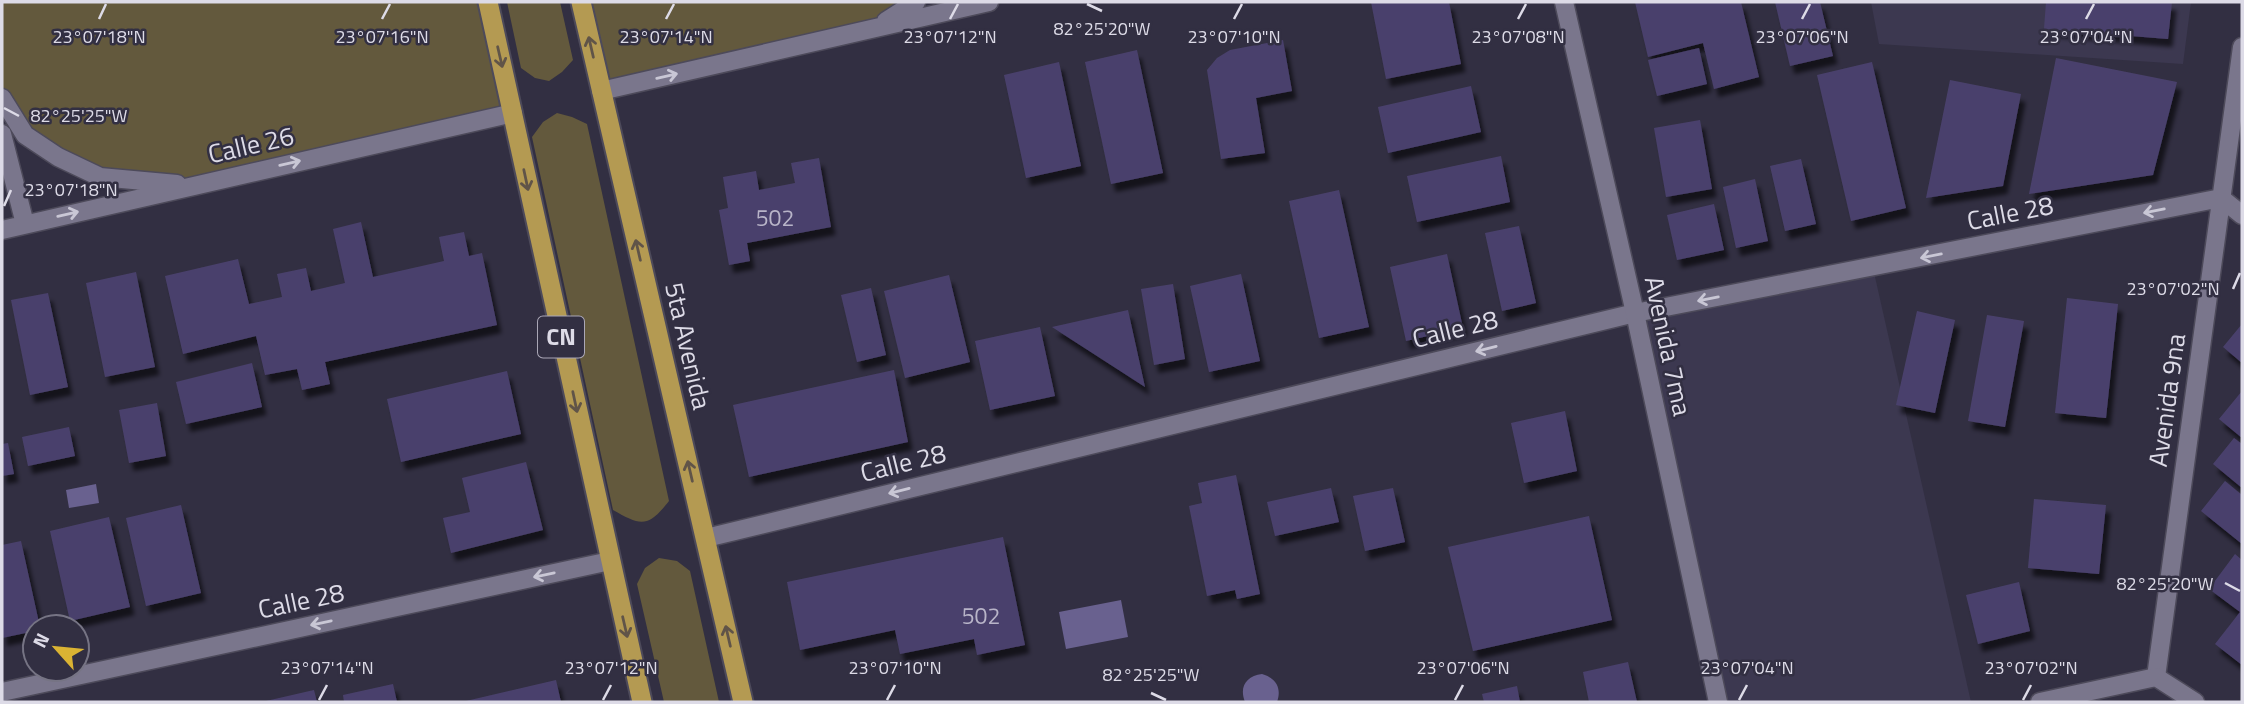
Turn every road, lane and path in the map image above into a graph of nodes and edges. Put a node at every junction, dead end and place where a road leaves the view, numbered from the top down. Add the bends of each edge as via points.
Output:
1 (488, 2) edge
2 (580, 2) edge
3 (916, 2) edge
4 (989, 2) edge
5 (1564, 2) edge
6 (874, 28) junction
7 (2242, 47) edge
8 (601, 91) junction
9 (2, 98) edge
10 (513, 113) junction
11 (2, 134) edge
12 (192, 186) junction
13 (2221, 198) junction
14 (2242, 215) edge
15 (25, 224) junction
16 (2, 230) edge
17 (1635, 313) junction
18 (706, 538) junction
19 (610, 561) junction
20 (2156, 677) junction
21 (2, 692) edge
22 (642, 702) edge
23 (743, 702) edge
24 (1718, 702) edge
25 (2039, 702) edge
26 (2182, 702) edge
27 (2195, 702) edge

1 -> 10 highway, CN
8 -> 2 highway, 5ta Avenida
3 - 6 street
4 - 6 street
5 - 17 street, Avenida 7ma
8 -> 6 street
7 - 13 street, Avenida 9na
18 -> 8 highway, 5ta Avenida
9 - 12 street via 25,135 100,177
12 -> 10 street, Calle 26
10 -> 19 highway, CN
11 - 15 street
15 -> 12 street, Calle 26
13 - 14 street
13 -> 17 street, Calle 28
13 - 20 street, Avenida 9na
15 - 16 street, Calle 26
17 -> 18 street, Calle 28
17 - 24 street, Avenida 7ma
23 -> 18 highway, 5ta Avenida
19 -> 21 street, Calle 28
19 -> 22 highway, CN
20 - 25 street
20 - 26 street
20 - 27 street

